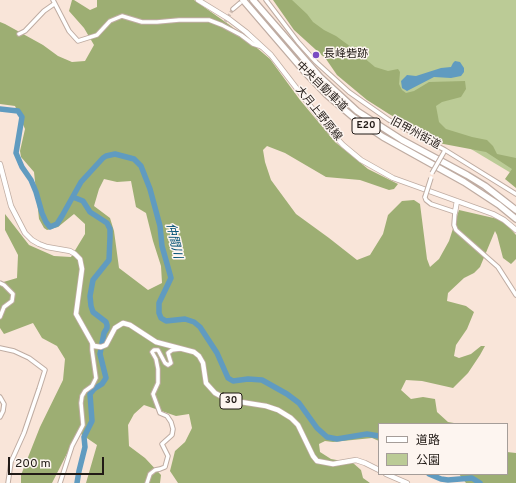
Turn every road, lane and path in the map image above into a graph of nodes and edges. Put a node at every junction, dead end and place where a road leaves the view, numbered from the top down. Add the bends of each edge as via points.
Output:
1 (53, 0) edge
2 (198, 0) edge
3 (253, 0) edge
4 (266, 0) edge
5 (242, 1) edge
6 (54, 4) junction
7 (233, 9) tunnel mouth
8 (19, 34) dead end
9 (263, 47) junction
10 (444, 151) junction
11 (0, 164) edge
12 (516, 194) edge
13 (457, 201) junction
14 (516, 210) edge
15 (455, 212) junction
16 (516, 219) edge
17 (516, 230) edge
18 (0, 283) edge
19 (516, 295) edge
20 (0, 317) edge
21 (95, 346) junction
22 (0, 348) edge
23 (181, 348) junction
24 (0, 397) edge
25 (0, 417) edge
26 (378, 470) edge
27 (388, 475) edge
28 (8, 483) edge
29 (60, 483) edge
30 (147, 483) edge
31 (407, 483) edge

1 - 6 street
2 - 9 main road, 大月上野原線 via 229,19
3 - 14 highway, 中央自動車道 / E20 via 307,64 353,107 372,122 491,190
4 - 10 street, 旧甲州街道 via 316,62 349,92 389,120
5 - 7 street
5 - 16 highway, 中央自動車道 / E20 via 327,95 353,117 383,138 464,182
6 - 8 street
6 - 9 street via 69,31 78,41 96,35 110,20 122,16 142,22 208,20 223,23 253,44
9 - 13 main road, 大月上野原線 via 328,130 352,153 393,178
10 - 12 street
10 - 15 street, 旧甲州街道, bridge via 432,173 425,197 431,204
11 - 21 main road via 11,206 25,233 39,244 70,251 80,259 82,269 76,314
13 - 15 main road
13 - 17 main road, 大月上野原線 via 493,214
15 - 19 street via 456,230 498,267
18 - 20 street via 13,294 12,301 4,307
21 - 23 main road, 30 via 106,345 115,328 123,323 156,342
21 - 29 street via 92,350 96,378 82,396 83,425 72,446
22 - 28 street via 29,358 45,370 24,433 11,462
23 - 26 main road, 30 via 199,356 203,362 206,383 219,396 231,401 266,406 291,418 298,425 317,461 334,464 356,460
23 - 30 street via 168,353 168,365 158,350 152,352 158,369 158,383 153,394 160,414 167,416 173,429 172,435 162,444 168,456 165,467 150,474
24 - 25 street via 4,404
27 - 31 main road

